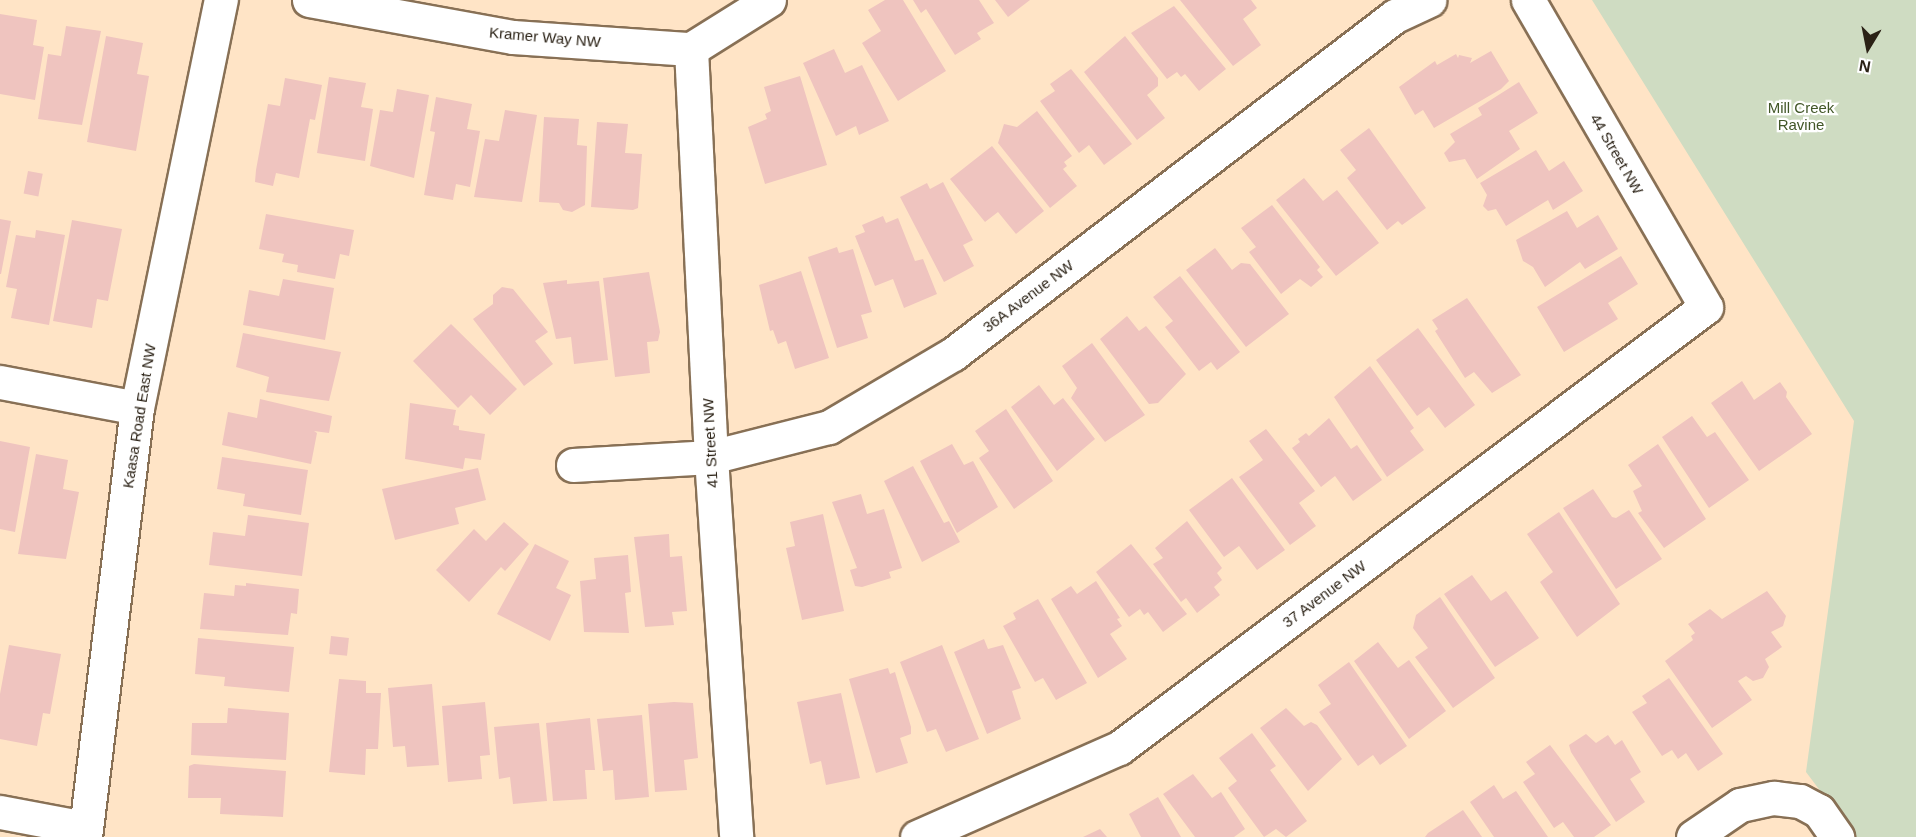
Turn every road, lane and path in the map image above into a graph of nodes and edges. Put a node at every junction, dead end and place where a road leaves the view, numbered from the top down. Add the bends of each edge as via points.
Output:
1 (221, 0) edge
2 (309, 0) edge
3 (769, 0) edge
4 (1429, 0) edge
5 (1528, 0) edge
6 (691, 49) junction
7 (1706, 307) joint
8 (0, 382) edge
9 (137, 408) junction
10 (711, 458) junction
11 (573, 465) dead end
12 (0, 812) edge
13 (85, 833) edge
14 (736, 837) edge
15 (917, 837) edge
16 (1693, 837) edge
17 (1837, 837) edge

1 - 9 street, Kaasa Road East NW
2 - 6 street, Kramer Way NW via 513,37
3 - 6 street
4 - 10 street, 36A Avenue NW via 1395,16 953,354 829,428
5 - 7 street, 44 Street NW
6 - 10 street, 41 Street NW
7 - 15 street, 37 Avenue NW via 1119,748
8 - 9 street
9 - 13 street, Kaasa Road East NW
10 - 11 street, 36A Avenue NW
10 - 14 street, 41 Street NW
12 - 13 street
16 - 17 street via 1740,806 1774,798 1800,801 1820,811

